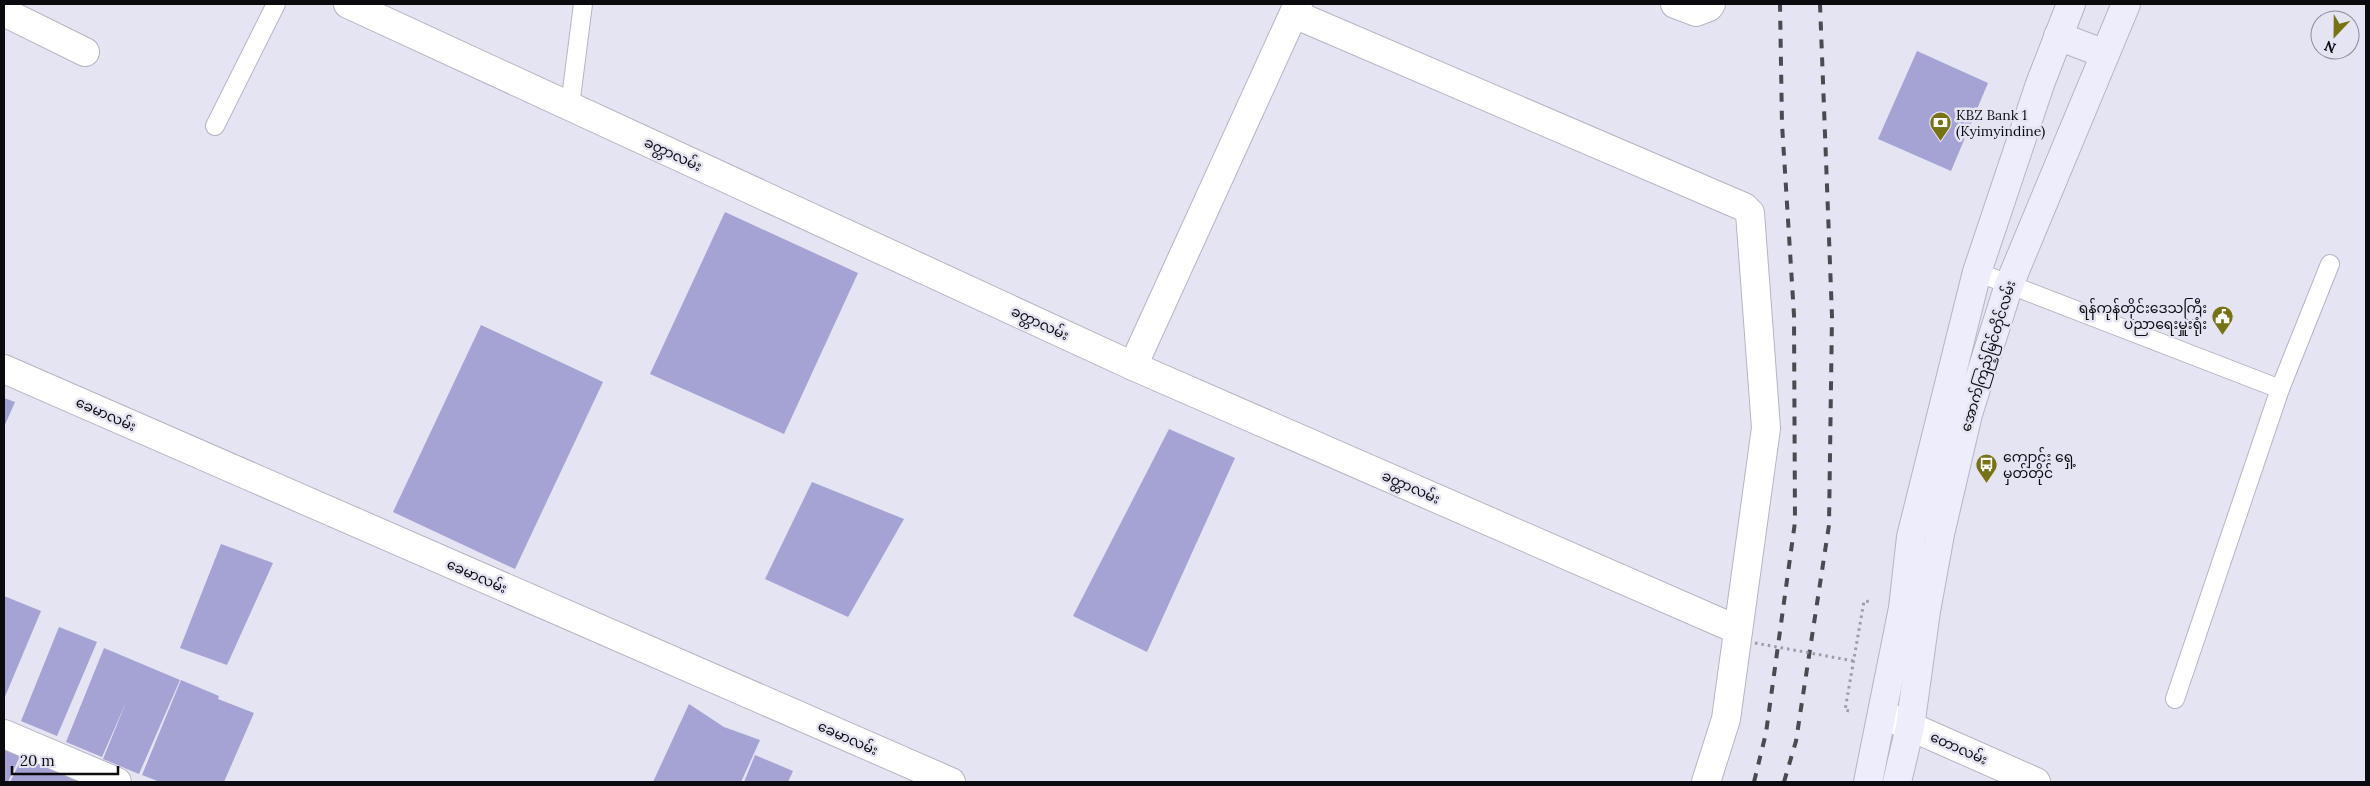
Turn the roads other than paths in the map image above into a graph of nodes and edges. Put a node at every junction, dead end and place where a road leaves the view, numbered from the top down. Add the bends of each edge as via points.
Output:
1 (276, 4) edge
2 (583, 4) edge
3 (1675, 4) edge
4 (1711, 4) edge
5 (2071, 4) edge
6 (2126, 4) edge
7 (352, 5) edge
8 (1296, 9) edge
9 (4, 12) edge
10 (2058, 36) junction
11 (85, 52) dead end
12 (2105, 54) junction
13 (570, 106) junction
14 (215, 126) dead end
15 (2330, 264) dead end
16 (1977, 272) junction
17 (2009, 285) junction
18 (1133, 366) junction
19 (4, 369) edge
20 (2280, 389) junction
21 (1747, 636) junction
22 (2175, 699) dead end
23 (1882, 714) junction
24 (1910, 727) junction
25 (4, 734) edge
26 (117, 782) edge
27 (951, 782) edge
28 (1706, 782) edge
29 (1868, 782) edge
30 (1897, 782) edge
31 (2036, 782) edge

1 - 14 lane
2 - 13 lane
3 - 4 street via 1696,12
5 - 10 main road, အောက်ကြည့်မြင်တိုင်လမ်း
6 - 12 main road, အောက်ကြည့်မြင်တိုင်လမ်း
7 - 13 street, ခတ္တာလမ်း
8 - 18 street
8 - 21 street via 1744,207 1750,213 1766,428
9 - 11 street
10 - 12 main road
10 - 16 main road, အောက်ကြည့်မြင်တိုင်လမ်း
12 - 17 main road, အောက်ကြည့်မြင်တိုင်လမ်း
13 - 18 street, ခတ္တာလမ်း
15 - 20 lane
16 - 17 lane
16 - 23 main road, အောက်ကြည့်မြင်တိုင်လမ်း via 1911,537 1902,608
17 - 20 lane
17 - 24 main road, အောက်ကြည့်မြင်တိုင်လမ်း via 1968,414 1944,516 1926,611
18 - 21 street, ခတ္တာလမ်း
19 - 27 street, ခေမာလမ်း
20 - 22 lane
21 - 28 street
23 - 24 street, တောလမ်း
23 - 29 main road, အောက်ကြည့်မြင်တိုင်လမ်း
24 - 30 main road, အောက်ကြည့်မြင်တိုင်လမ်း
24 - 31 street, တောလမ်း
25 - 26 street

